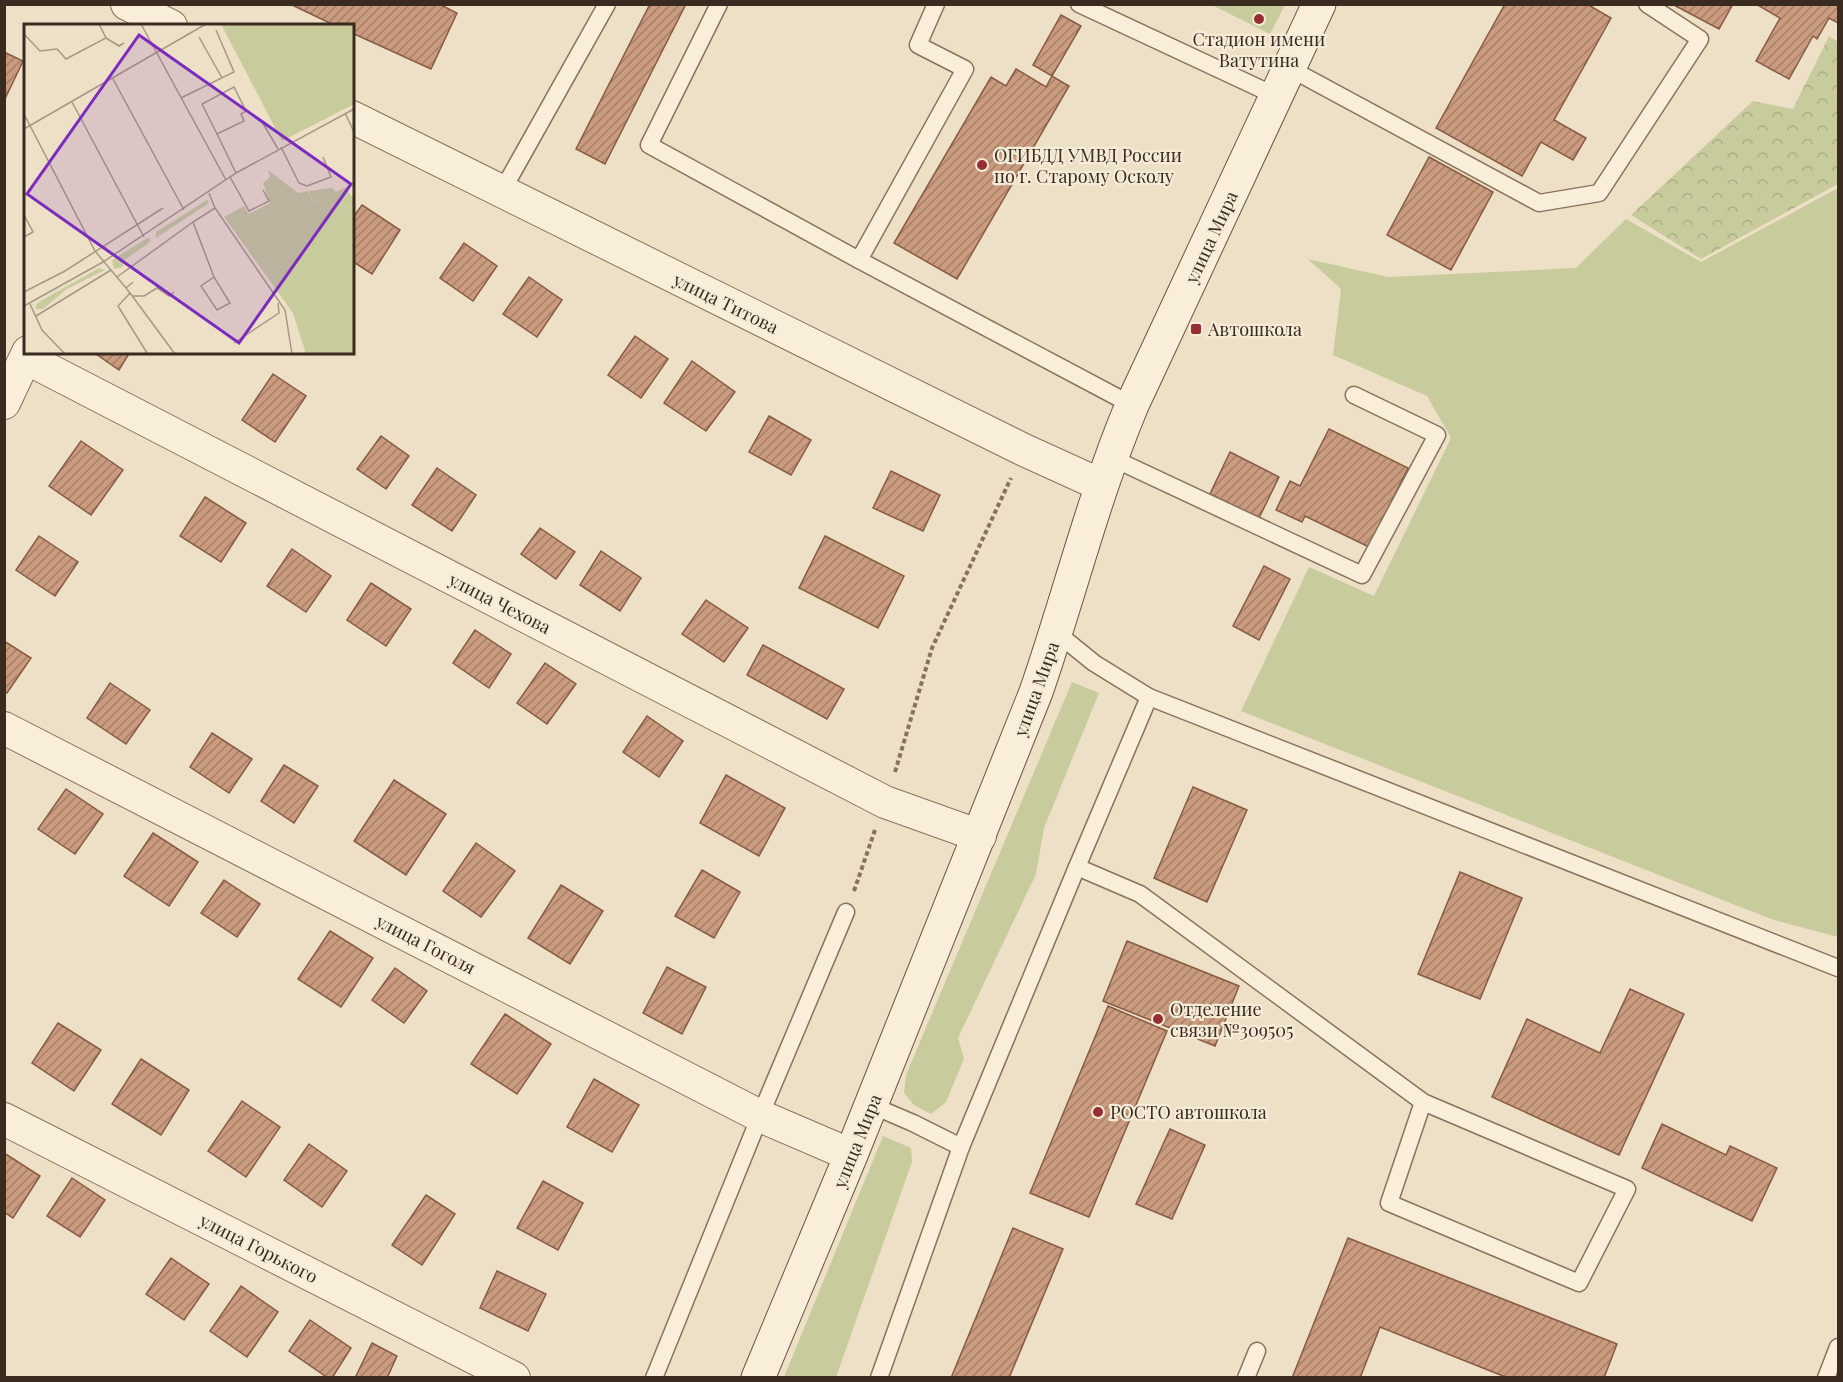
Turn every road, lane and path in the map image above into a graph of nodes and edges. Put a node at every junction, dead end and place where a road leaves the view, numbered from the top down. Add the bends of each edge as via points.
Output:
1 (127, 4) edge
2 (607, 4) edge
3 (719, 4) edge
4 (936, 4) edge
5 (1080, 4) edge
6 (1319, 4) edge
7 (1647, 4) edge
8 (166, 19) edge
9 (1283, 82) junction
10 (354, 118) edge
11 (501, 193) junction
12 (860, 260) junction
13 (27, 355) edge
14 (1354, 394) dead end
15 (4, 404) edge
16 (1132, 405) junction
17 (1024, 450) junction
18 (1106, 471) junction
19 (1057, 633) junction
20 (1149, 697) junction
21 (4, 728) edge
22 (885, 802) junction
23 (980, 836) junction
24 (1077, 867) junction
25 (846, 912) joint
26 (1839, 968) edge
27 (1423, 1102) junction
28 (871, 1106) junction
29 (760, 1116) junction
30 (4, 1119) edge
31 (961, 1147) junction
32 (851, 1155) junction
33 (1839, 1347) edge
34 (1257, 1351) dead end
35 (514, 1377) edge
36 (654, 1377) edge
37 (758, 1377) edge
38 (879, 1377) edge
39 (1246, 1377) edge
40 (1826, 1377) edge

1 - 8 street
2 - 11 lane
3 - 12 lane via 649,145
4 - 12 lane via 918,45 965,69
5 - 9 lane
6 - 9 main road, улица Мира
7 - 9 lane via 1700,39 1599,193 1539,203
9 - 16 main road, улица Мира
10 - 11 street, улица Титова
11 - 17 street, улица Титова
12 - 16 lane
13 - 15 street
13 - 22 street, улица Чехова
14 - 18 lane via 1437,435 1362,574
16 - 18 main road, улица Мира
17 - 18 street, улица Титова
17 - 22 path via 932,648
18 - 19 main road, улица Мира
19 - 20 lane via 1094,663
19 - 23 main road, улица Мира
20 - 24 lane
20 - 26 lane
21 - 29 street, улица Гоголя
22 - 23 street, улица Чехова
22 - 25 path
23 - 28 main road, улица Мира
24 - 27 lane via 1140,894
24 - 31 lane
25 - 29 lane
27 - 27 lane via 1627,1189 1579,1283 1389,1203
28 - 31 lane
28 - 32 main road, улица Мира
29 - 32 street, улица Гоголя
29 - 36 lane
30 - 35 street, улица Горького
31 - 38 lane
32 - 37 main road, улица Мира
33 - 40 lane
34 - 39 lane

